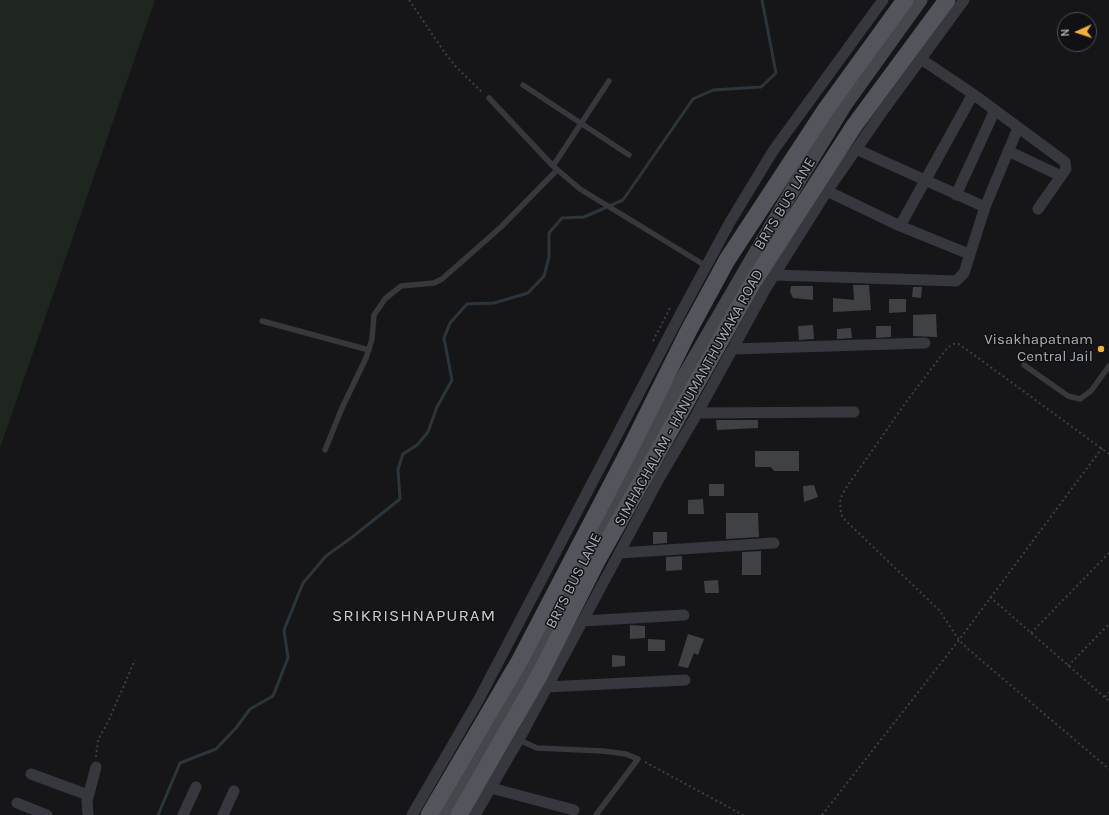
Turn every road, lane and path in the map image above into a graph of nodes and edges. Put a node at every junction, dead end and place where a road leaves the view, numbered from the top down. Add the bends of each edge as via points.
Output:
1 (409, 0) edge
2 (883, 0) edge
3 (905, 0) edge
4 (920, 0) edge
5 (947, 0) edge
6 (964, 0) edge
7 (921, 59) junction
8 (609, 81) dead end
9 (523, 84) dead end
10 (973, 94) junction
11 (489, 98) joint
12 (996, 110) junction
13 (581, 124) junction
14 (1018, 128) junction
15 (856, 149) junction
16 (1008, 151) junction
17 (629, 155) dead end
18 (555, 168) junction
19 (1061, 176) junction
20 (926, 181) junction
21 (827, 191) junction
22 (956, 194) junction
23 (985, 208) junction
24 (1038, 209) dead end
25 (900, 226) junction
26 (969, 254) junction
27 (706, 266) junction
28 (774, 275) junction
29 (262, 321) dead end
30 (925, 343) dead end
31 (733, 349) junction
32 (369, 350) junction
33 (1024, 365) dead end
34 (1109, 366) edge
35 (854, 412) dead end
36 (697, 413) junction
37 (1102, 448) junction
38 (325, 450) dead end
39 (1109, 454) edge
40 (774, 543) dead end
41 (619, 553) junction
42 (1109, 553) edge
43 (990, 597) junction
44 (684, 615) dead end
45 (583, 621) junction
46 (1109, 624) edge
47 (1031, 633) junction
48 (959, 640) junction
49 (135, 660) dead end
50 (1068, 666) junction
51 (685, 680) dead end
52 (547, 688) junction
53 (1109, 692) edge
54 (1104, 697) junction
55 (1109, 701) edge
56 (519, 740) junction
57 (638, 759) junction
58 (96, 767) joint
59 (1109, 769) edge
60 (31, 774) dead end
61 (196, 787) dead end
62 (490, 788) junction
63 (234, 791) dead end
64 (88, 795) junction
65 (17, 803) dead end
66 (574, 810) dead end
67 (47, 815) edge
68 (88, 815) edge
69 (183, 815) edge
70 (223, 815) edge
71 (412, 815) edge
72 (429, 815) edge
73 (443, 815) edge
74 (459, 815) edge
75 (475, 815) edge
76 (596, 815) edge
77 (743, 815) edge
78 (822, 815) edge

1 - 11 path via 453,63
2 - 27 street via 773,151
3 - 72 main road, SIMHACHALAM - HANUMANTHUWAKA ROAD via 826,109 727,260 520,660
4 - 73 street, BRTS BUS LANE via 844,106 789,196 660,418 521,681
5 - 74 main road, SIMHACHALAM - HANUMANTHUWAKA ROAD via 858,121 752,284 602,553 539,676
6 - 7 street
7 - 10 street
7 - 15 street
8 - 13 lane
9 - 13 lane
10 - 12 street
10 - 20 street
11 - 18 lane
12 - 14 street
12 - 22 street
13 - 17 lane
13 - 18 lane
14 - 16 street
14 - 19 street via 1065,162 1067,166
15 - 20 street
15 - 21 street
16 - 19 street
16 - 23 street
18 - 27 lane via 599,203
18 - 32 lane via 501,227 442,279 401,286 392,292 380,304 374,315
19 - 24 street
20 - 22 street
20 - 25 street
21 - 25 street
21 - 28 street
22 - 23 street
23 - 26 street
25 - 26 street
26 - 28 street via 964,273 956,281
27 - 71 street via 479,699
28 - 31 street
29 - 32 lane
30 - 31 street
31 - 36 street
32 - 38 lane
33 - 34 lane via 1072,398 1080,399 1091,391
35 - 36 street
36 - 41 street
37 - 39 path
37 - 43 path
37 - 48 path via 959,344 948,347 909,398 842,495 840,508 845,520 939,610
40 - 41 street
41 - 45 street
42 - 47 path
43 - 47 path
43 - 48 path
44 - 45 street
45 - 52 street
46 - 50 path
47 - 50 path
48 - 59 path
48 - 78 path
49 - 58 path via 98,740
50 - 54 path
51 - 52 street
52 - 56 street
53 - 54 path
54 - 55 path
56 - 57 lane via 537,748 603,751 626,754
56 - 62 street
57 - 76 lane
57 - 77 path
58 - 64 street
60 - 64 street
61 - 69 street
62 - 66 street
62 - 75 street
63 - 70 street
64 - 68 street
65 - 67 street

